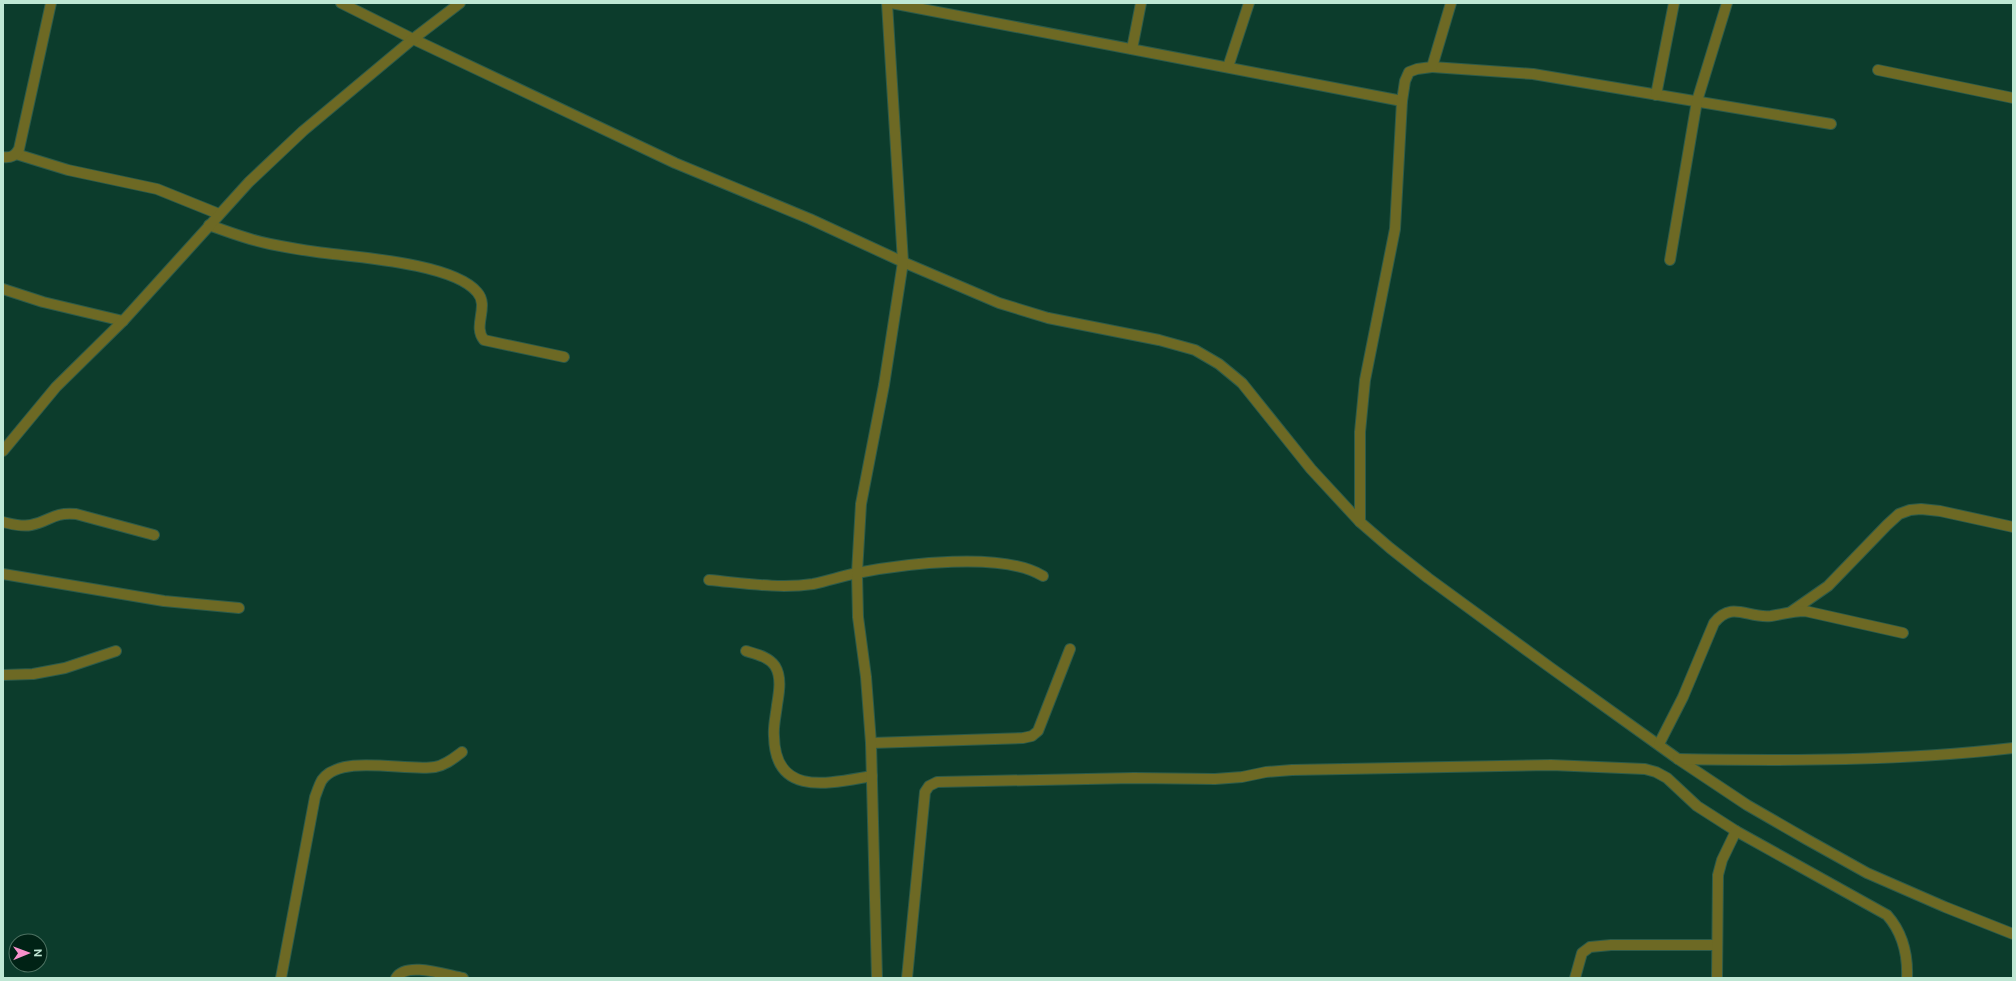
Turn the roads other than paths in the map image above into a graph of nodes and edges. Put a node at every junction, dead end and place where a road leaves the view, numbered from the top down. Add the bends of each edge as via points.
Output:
1 (51, 3) edge
2 (341, 3) edge
3 (460, 3) edge
4 (887, 3) edge
5 (891, 3) edge
6 (1141, 3) edge
7 (1249, 3) edge
8 (1451, 3) edge
9 (1674, 3) edge
10 (1726, 3) edge
11 (413, 39) junction
12 (1132, 49) junction
13 (1228, 67) junction
14 (1432, 67) junction
15 (1878, 70) dead end
16 (1656, 95) junction
17 (2013, 98) edge
18 (1402, 101) junction
19 (1697, 102) junction
20 (1831, 124) dead end
21 (16, 154) junction
22 (3, 157) edge
23 (220, 214) junction
24 (209, 225) junction
25 (1670, 260) dead end
26 (903, 262) junction
27 (3, 289) edge
28 (123, 321) junction
29 (564, 357) dead end
30 (3, 451) edge
31 (3, 522) edge
32 (1360, 522) junction
33 (2013, 527) edge
34 (154, 535) dead end
35 (857, 573) junction
36 (3, 574) edge
37 (1043, 576) dead end
38 (709, 580) dead end
39 (239, 608) dead end
40 (1792, 611) junction
41 (1902, 633) dead end
42 (1070, 649) dead end
43 (116, 651) dead end
44 (746, 651) dead end
45 (3, 675) edge
46 (871, 743) junction
47 (1659, 744) junction
48 (2013, 748) edge
49 (462, 752) dead end
50 (1678, 759) junction
51 (872, 776) junction
52 (1736, 831) junction
53 (2013, 934) edge
54 (1717, 945) junction
55 (281, 978) edge
56 (396, 978) edge
57 (463, 978) edge
58 (877, 978) edge
59 (907, 978) edge
60 (1575, 978) edge
61 (1717, 978) edge
62 (1907, 978) edge

1 - 21 street
2 - 11 street
3 - 11 street
4 - 26 street
5 - 12 street
6 - 12 street
7 - 13 street
8 - 14 street
9 - 16 street
10 - 19 street
11 - 23 street via 303,131 249,182
11 - 26 street via 675,163
12 - 13 street
13 - 18 street
14 - 16 street via 1533,74
14 - 18 street via 1409,72
15 - 17 street
16 - 19 street
18 - 32 street via 1395,229 1365,380 1360,432
19 - 20 street
19 - 25 street
21 - 22 street via 12,157
21 - 23 street via 68,170 157,189
23 - 24 street
24 - 28 street
24 - 29 street via 268,244 412,265 458,278 476,290 481,297 483,304 480,336 484,340
26 - 32 street via 1000,303 1048,318 1195,350 1219,364 1242,383 1311,469
26 - 35 street via 884,385 861,504
27 - 28 street via 43,302
28 - 30 street via 56,387
31 - 34 street via 19,526 32,525 55,515 76,514
32 - 47 street via 1428,578
33 - 40 street via 1934,510 1905,512 1887,524 1828,586
35 - 37 street via 969,562 1000,563 1033,570
35 - 38 street via 796,586
35 - 46 street via 858,617
36 - 39 street via 157,600
40 - 41 street via 1821,614
40 - 47 street via 1770,616 1730,611 1721,615 1714,623 1683,697
42 - 46 street via 1038,731 1032,736
43 - 45 street via 65,668 33,674
44 - 51 street via 767,658 775,667 779,679 774,735 776,755 783,770 804,782 822,784
46 - 51 street
47 - 50 street
48 - 50 street via 1907,757
49 - 55 street via 448,762 436,766 356,766 335,770 322,780 315,798
50 - 53 street via 1747,805 1867,873
51 - 58 street
52 - 54 street via 1718,875
52 - 59 street via 1697,806 1666,778 1645,769 1551,765 1292,770 1215,780 1134,778 937,782 929,786 925,792
52 - 62 street via 1887,915 1897,926 1905,945
54 - 60 street via 1590,947 1582,953
54 - 61 street
56 - 57 street via 405,970 414,969

